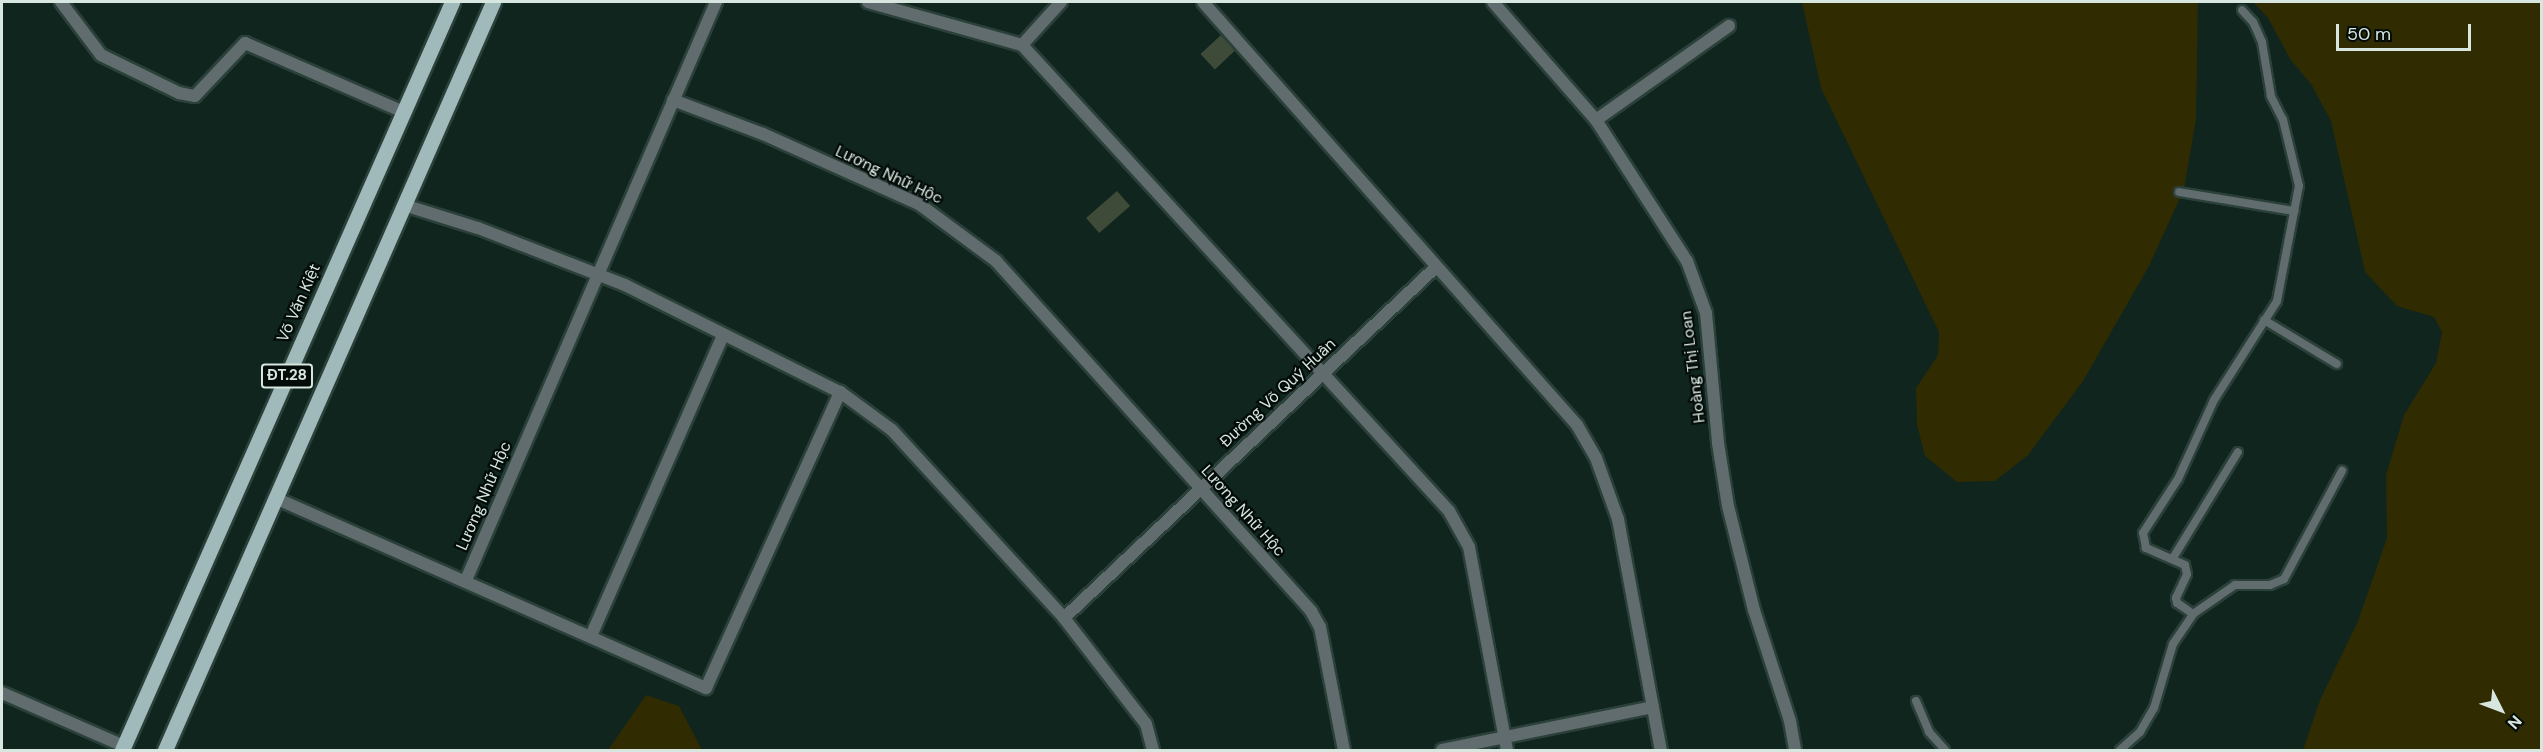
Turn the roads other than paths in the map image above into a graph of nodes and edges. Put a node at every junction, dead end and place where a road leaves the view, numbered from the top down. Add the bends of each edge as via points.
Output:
1 (61, 2) edge
2 (452, 2) edge
3 (493, 2) edge
4 (716, 2) edge
5 (868, 2) edge
6 (1061, 2) edge
7 (1203, 2) edge
8 (1493, 2) edge
9 (2242, 10) dead end
10 (1729, 26) dead end
11 (1022, 45) junction
12 (673, 100) junction
13 (404, 112) junction
14 (1596, 120) junction
15 (2179, 192) dead end
16 (404, 205) junction
17 (2294, 211) junction
18 (1436, 267) junction
19 (598, 275) junction
20 (2264, 320) junction
21 (723, 335) junction
22 (2337, 364) dead end
23 (1325, 372) junction
24 (840, 392) junction
25 (2238, 452) dead end
26 (2342, 471) dead end
27 (1201, 489) junction
28 (275, 498) junction
29 (2173, 558) junction
30 (466, 580) junction
31 (2193, 614) junction
32 (1064, 618) junction
33 (591, 636) junction
34 (2, 693) edge
35 (1916, 701) dead end
36 (1653, 707) junction
37 (1505, 737) junction
38 (123, 748) edge
39 (165, 750) edge
40 (1153, 750) edge
41 (1344, 750) edge
42 (1442, 750) edge
43 (1507, 750) edge
44 (1661, 750) edge
45 (1795, 750) edge
46 (1945, 750) edge
47 (2120, 750) edge

1 - 13 street via 101,55 178,93 195,96 245,43
2 - 13 main road, Võ Văn Kiệt / ĐT.28
3 - 16 main road, ĐT.28
4 - 12 street
5 - 11 street
6 - 11 street
7 - 18 street
8 - 14 street, Hoàng Thị Loan
9 - 17 lane via 2262,42 2271,96 2286,130 2299,186
10 - 14 street
11 - 23 street
12 - 19 street, Lương Nhữ Hộc
12 - 27 street, Lương Nhữ Hộc via 763,134 937,215 996,261
13 - 38 main road, Võ Văn Kiệt / ĐT.28
14 - 45 street, Hoàng Thị Loan via 1687,261 1706,313 1728,506
15 - 17 lane
16 - 19 street
16 - 28 main road, ĐT.28
17 - 20 lane via 2278,276 2280,292
18 - 23 street, Đường Võ Quý Huân
18 - 36 street via 1577,425 1596,458 1618,519
19 - 21 street
19 - 30 street, Lương Nhữ Hộc
20 - 22 lane
20 - 29 lane via 2214,400 2178,479 2143,533 2146,548
21 - 24 street
21 - 33 street
23 - 27 street, Đường Võ Quý Huân
23 - 37 street via 1449,511 1469,547
24 - 32 street via 892,430
24 - 33 street via 706,688
25 - 29 lane
26 - 31 lane via 2284,579 2270,585 2235,585
27 - 32 street, Đường Võ Quý Huân
27 - 41 street, Lương Nhữ Hộc via 1311,611 1320,627
28 - 30 street
28 - 39 main road, ĐT.28
29 - 31 lane via 2187,569 2177,603
30 - 33 street
31 - 47 lane via 2173,644 2154,708 2140,732
32 - 40 street via 1146,724
34 - 38 street
35 - 46 lane via 1929,732
36 - 37 street
36 - 44 street
37 - 42 street
37 - 43 street

